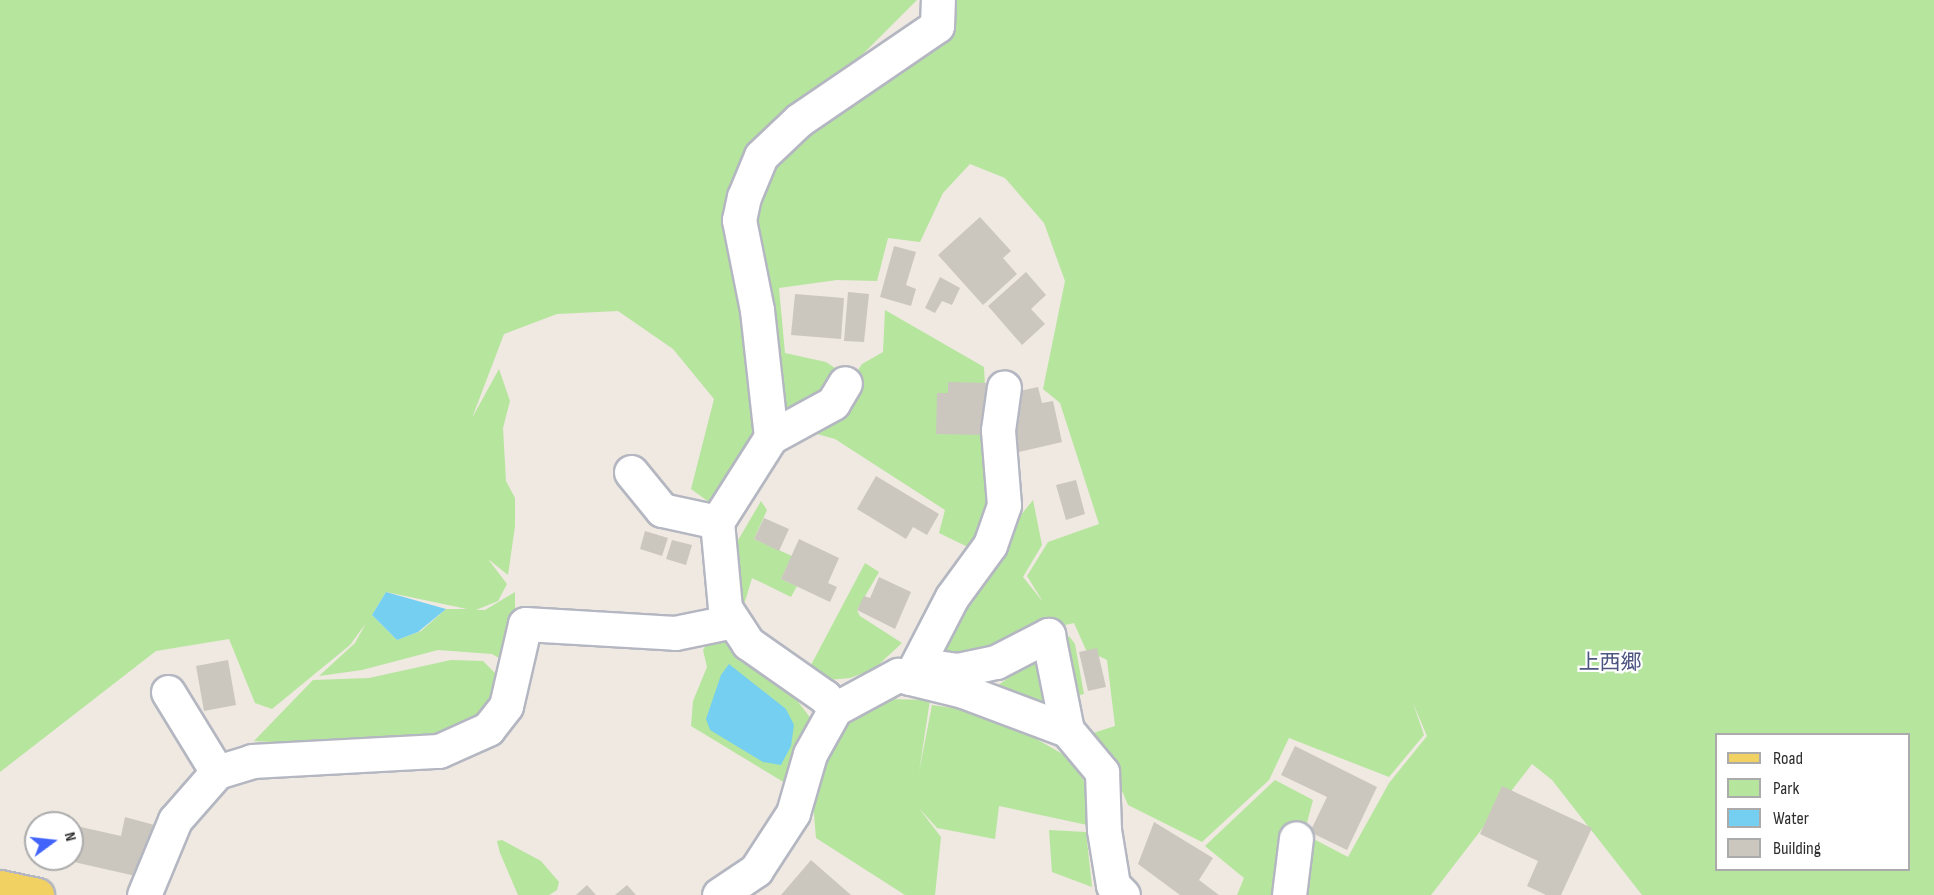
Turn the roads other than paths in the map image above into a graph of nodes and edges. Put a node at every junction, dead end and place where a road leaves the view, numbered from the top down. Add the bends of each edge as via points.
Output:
1 (938, 0) edge
2 (844, 383) dead end
3 (1004, 387) dead end
4 (771, 437) junction
5 (631, 472) dead end
6 (717, 522) junction
7 (734, 621) junction
8 (914, 671) junction
9 (168, 692) dead end
10 (835, 709) junction
11 (1067, 730) junction
12 (217, 772) junction
13 (1296, 838) dead end
14 (0, 887) edge
15 (37, 895) edge
16 (144, 895) edge
17 (719, 895) edge
18 (1123, 895) edge
19 (1289, 895) edge

1 - 4 street via 937,26 799,120 761,156 744,197 739,220 757,310
2 - 4 street via 833,403
3 - 8 street via 998,430 1004,505 990,545 952,597
4 - 6 street
5 - 6 street via 662,510
6 - 7 street via 725,608
7 - 10 street via 748,643 825,697
7 - 12 street via 675,633 525,624 506,706 488,729 439,751 252,761
8 - 10 street via 898,675
8 - 11 street
8 - 11 street via 958,670 996,662 1048,635
9 - 12 street
10 - 17 street via 810,754 793,813 756,870
11 - 18 street via 1102,772 1104,830 1113,885
12 - 16 street via 175,820
13 - 19 street
14 - 15 main road

